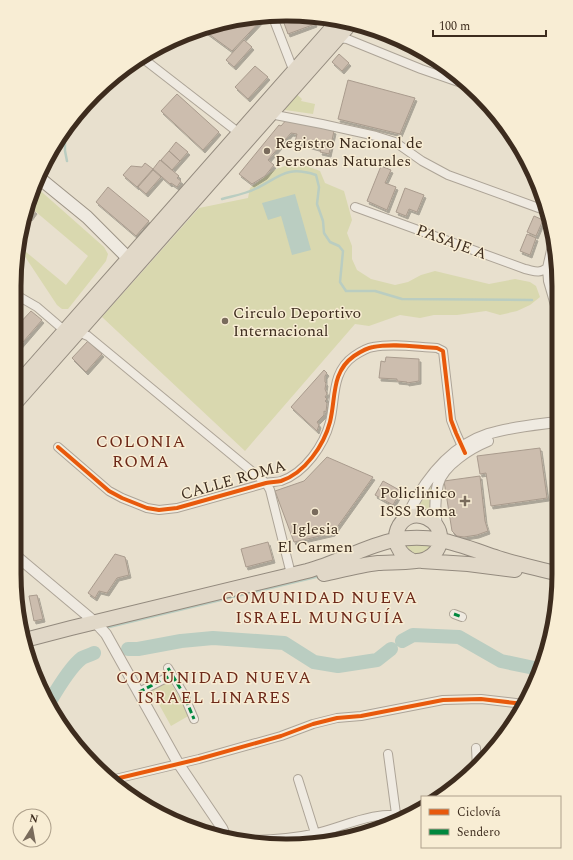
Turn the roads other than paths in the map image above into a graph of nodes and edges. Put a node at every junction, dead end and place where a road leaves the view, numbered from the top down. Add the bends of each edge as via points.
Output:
1 (275, 22) edge
2 (334, 25) edge
3 (347, 28) edge
4 (338, 38) junction
5 (147, 61) edge
6 (294, 72) junction
7 (453, 80) edge
8 (270, 114) junction
9 (239, 133) junction
10 (43, 181) edge
11 (356, 207) dead end
12 (540, 209) edge
13 (550, 254) edge
14 (132, 262) junction
15 (547, 268) junction
16 (552, 296) edge
17 (21, 298) edge
18 (72, 331) junction
19 (21, 381) edge
20 (21, 395) edge
21 (552, 423) edge
22 (552, 429) edge
23 (58, 446) dead end
24 (463, 449) junction
25 (266, 483) junction
26 (405, 520) junction
27 (439, 533) junction
28 (395, 540) junction
29 (21, 560) edge
30 (418, 561) junction
31 (552, 572) edge
32 (291, 574) junction
33 (552, 579) edge
34 (454, 614) dead end
35 (462, 617) dead end
36 (98, 625) junction
37 (29, 639) edge
38 (31, 645) edge
39 (138, 692) junction
40 (518, 703) edge
41 (194, 718) dead end
42 (476, 748) dead end
43 (388, 754) dead end
44 (477, 758) edge
45 (178, 763) junction
46 (118, 778) edge
47 (298, 779) dead end
48 (396, 814) joint
49 (223, 831) edge
50 (315, 833) junction
51 (283, 839) edge

1 - 6 street
2 - 6 highway
3 - 4 highway
4 - 7 street via 347,39
4 - 8 highway
5 - 9 street
6 - 9 highway
8 - 12 street via 395,142 448,175
8 - 14 highway
9 - 14 highway
10 - 14 main road via 91,222
11 - 15 street, PASAJE A via 537,272
13 - 15 street
14 - 18 highway
15 - 16 street
17 - 18 street
18 - 19 highway
18 - 20 highway
18 - 25 street via 88,336
21 - 24 street via 487,434
22 - 24 street via 492,439
23 - 25 street, CALLE ROMA via 108,491 147,508 177,508
24 - 25 street, CALLE ROMA via 452,420 443,351 437,348 373,347 360,351 347,360 339,372 330,422 319,447 308,461 296,474 282,481
24 - 26 street via 440,466 414,501
24 - 27 street via 439,481 435,498
25 - 32 street via 270,490
26 - 27 highway via 423,516 433,522
26 - 28 highway via 397,529
27 - 28 highway
27 - 30 highway via 438,549 435,553
27 - 31 highway via 499,558
28 - 30 highway via 402,555
28 - 32 highway via 328,565
29 - 36 street
30 - 33 highway via 502,568
30 - 36 highway via 377,563 347,568
32 - 36 highway
34 - 35 street
36 - 37 highway
36 - 38 highway
36 - 39 street via 106,634
39 - 41 street via 170,671
39 - 45 street
40 - 45 street via 481,699 443,700 361,716 337,718 281,736
42 - 44 street
43 - 48 street
45 - 46 street
45 - 49 street
47 - 50 street
48 - 50 street via 369,817
50 - 51 street

